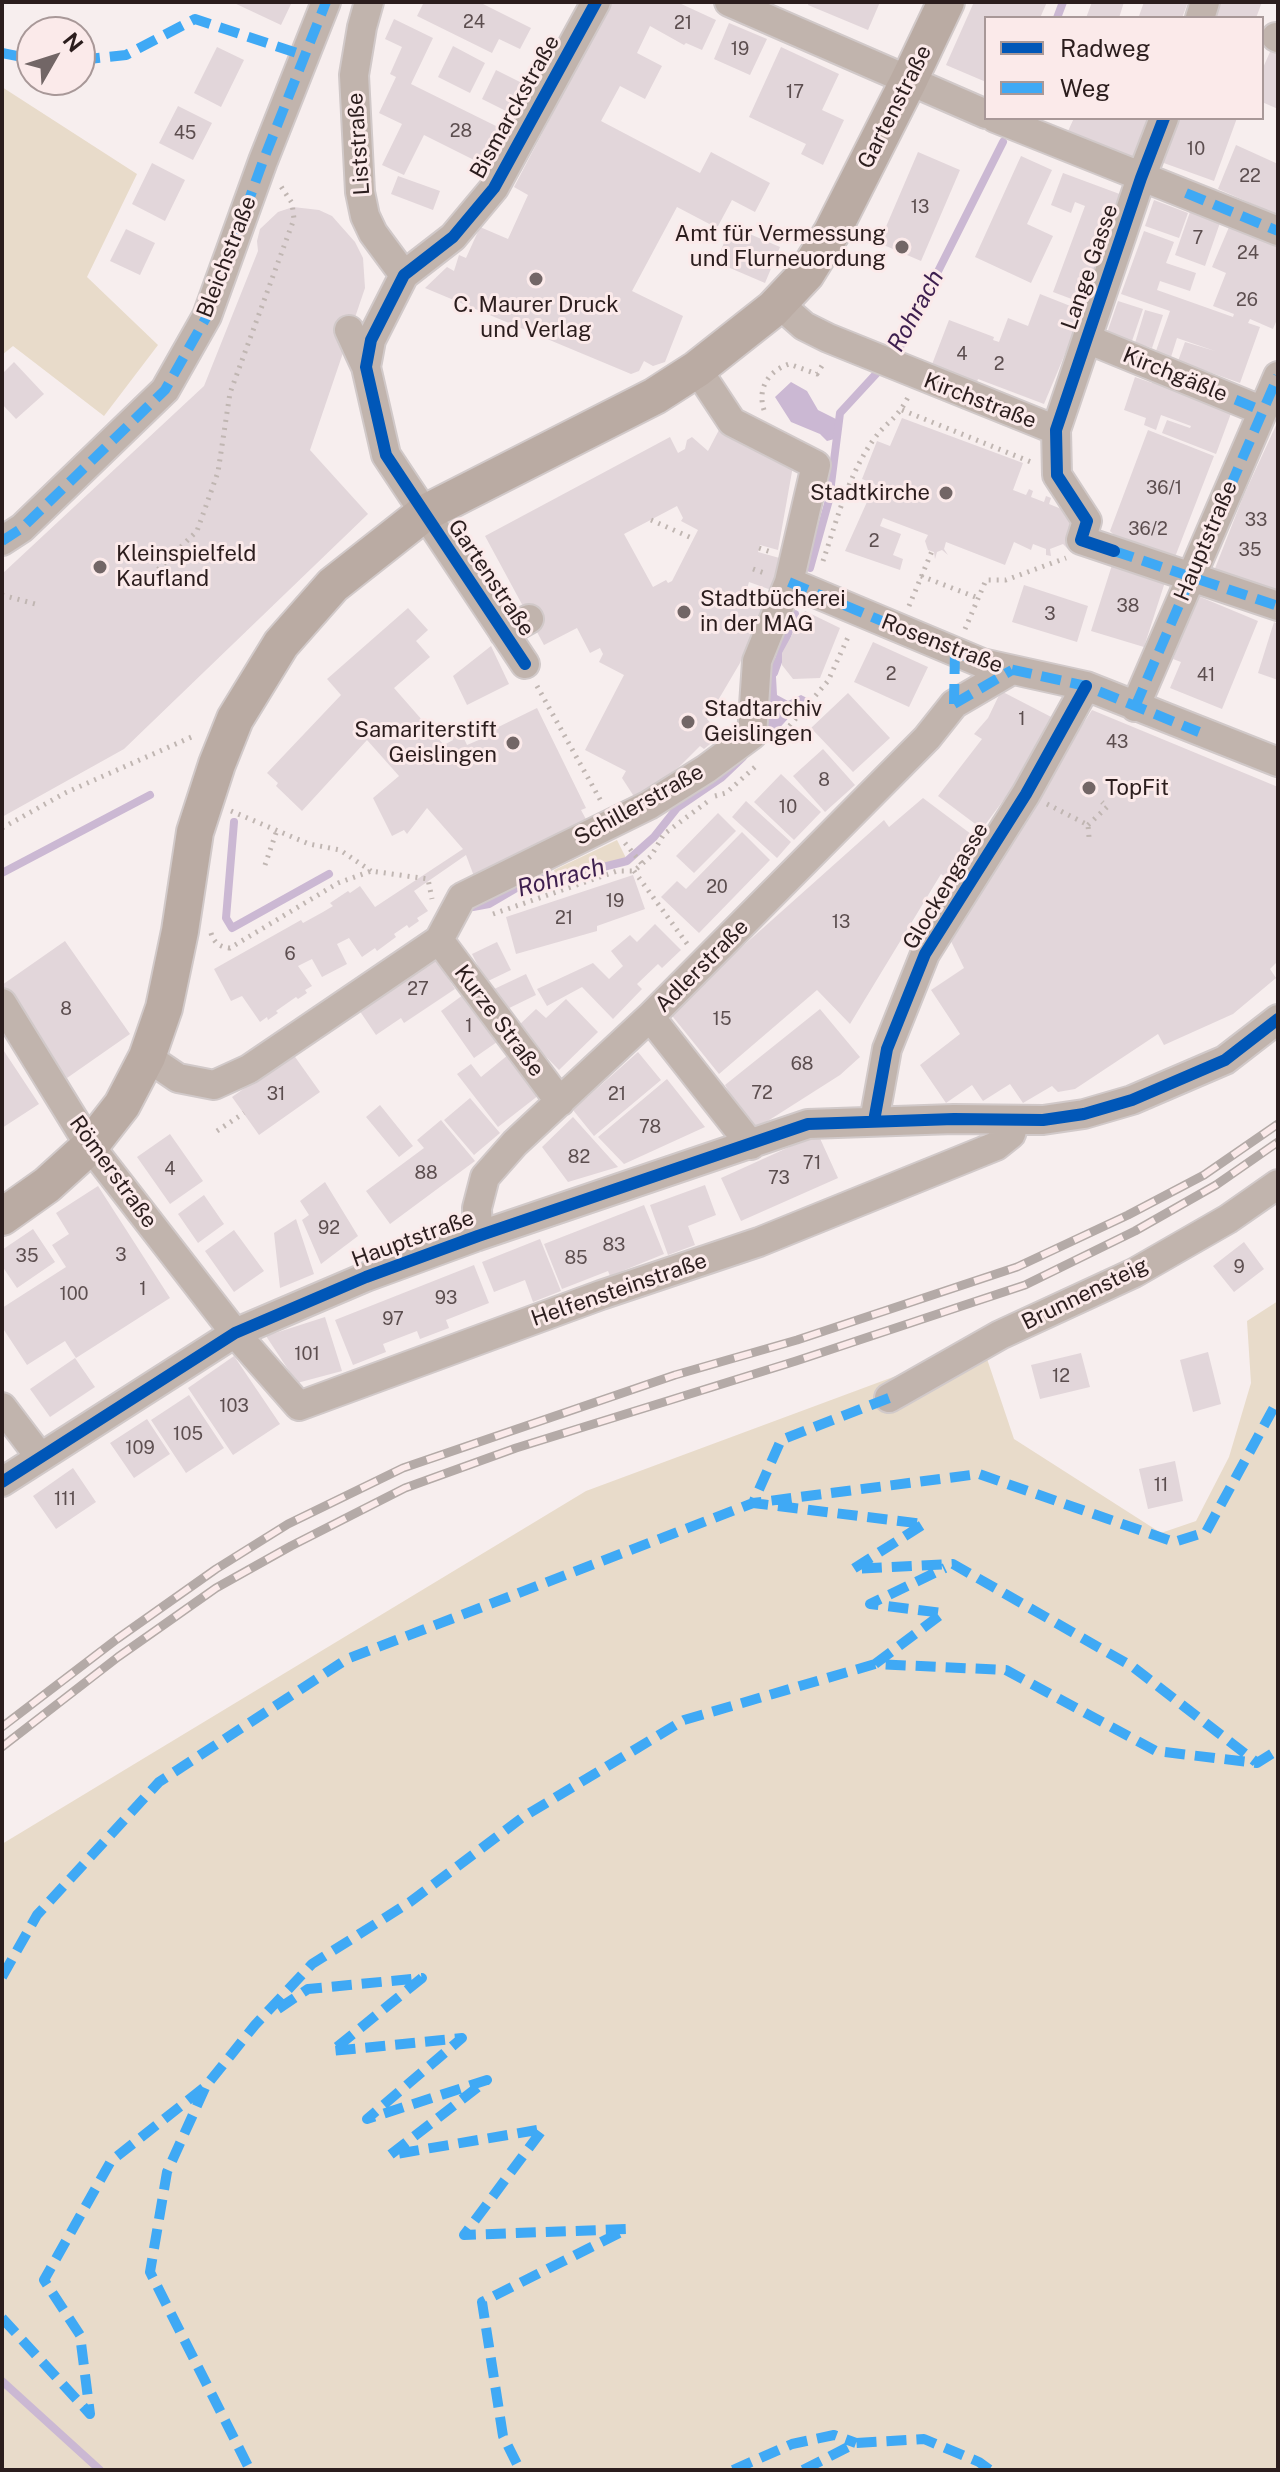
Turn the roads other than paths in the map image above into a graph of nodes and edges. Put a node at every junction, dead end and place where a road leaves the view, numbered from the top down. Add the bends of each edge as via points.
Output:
1 (326, 2) edge
2 (369, 2) edge
3 (596, 2) edge
4 (729, 2) edge
5 (946, 2) edge
6 (909, 80) junction
7 (984, 113) edge
8 (1000, 120) edge
9 (1163, 120) edge
10 (1141, 178) junction
11 (1278, 231) edge
12 (404, 275) junction
13 (778, 303) junction
14 (349, 330) dead end
15 (1087, 339) junction
16 (366, 367) junction
17 (697, 369) junction
18 (1277, 382) edge
19 (1263, 411) junction
20 (1056, 430) junction
21 (423, 514) junction
22 (2, 541) edge
23 (1190, 576) junction
24 (801, 587) junction
25 (1277, 606) edge
26 (529, 619) dead end
27 (504, 633) junction
28 (955, 651) junction
29 (525, 664) road end
30 (1012, 670) junction
31 (1086, 686) junction
32 (954, 704) junction
33 (1135, 707) junction
34 (1278, 762) edge
35 (439, 940) junction
36 (2, 1003) edge
37 (650, 1017) junction
38 (1278, 1019) edge
39 (147, 1057) junction
40 (560, 1102) junction
41 (1015, 1120) junction
42 (874, 1121) junction
43 (751, 1145) junction
44 (90, 1146) junction
45 (1278, 1184) edge
46 (2, 1217) edge
47 (478, 1236) junction
48 (235, 1333) junction
49 (889, 1398) dead end
50 (2, 1407) edge
51 (40, 1457) junction
52 (2, 1482) edge

1 - 22 street, Bleichstraße via 207,316 165,390 22,528
2 - 12 street, Liststraße via 354,75 360,192 373,233
3 - 12 street, Bismarckstraße via 494,188 453,237
4 - 6 street
5 - 6 main road, Gartenstraße
6 - 7 street
6 - 13 main road, Gartenstraße via 832,232 806,274
8 - 10 street
9 - 10 street, Lange Gasse
10 - 11 street
10 - 15 street, Lange Gasse
12 - 16 street, Bismarckstraße via 371,340
13 - 17 main road, Gartenstraße
13 - 20 street, Kirchstraße via 804,326
14 - 16 street
15 - 19 street, Kirchgäßle
15 - 20 street, Lange Gasse
16 - 21 street, Bismarckstraße via 386,455
17 - 21 main road, Gartenstraße via 655,396
17 - 24 street, Schillerstraße via 732,422 816,465
18 - 19 street, Hauptstraße
19 - 23 street, Hauptstraße
20 - 23 street via 1057,475 1087,521 1081,540
21 - 27 street, Gartenstraße
21 - 39 main road, Gartenstraße via 333,585 281,644 235,719 195,832 164,1008
23 - 25 street
23 - 33 street, Hauptstraße
24 - 28 street, Rosenstraße
24 - 35 street, Schillerstraße via 757,661 752,735 618,832 462,897
26 - 27 street
27 - 29 street, Gartenstraße
28 - 30 street, Rosenstraße
28 - 32 street
30 - 31 street, Rosenstraße
30 - 32 street
31 - 33 street, Rosenstraße
31 - 42 street, Glockengasse via 1026,794 925,954 887,1049
32 - 37 street, Adlerstraße via 927,738
33 - 34 street, Rosenstraße
35 - 39 street, Schillerstraße via 249,1069 214,1085 178,1078
35 - 40 street, Kurze Straße
36 - 44 street, Römerstraße
37 - 40 street, Adlerstraße
37 - 43 street
38 - 41 street via 1225,1060 1132,1100 1084,1114
39 - 44 main road via 122,1105
40 - 47 street, Adlerstraße via 485,1177 477,1208
41 - 42 street
41 - 48 street, Helfensteinstraße via 1011,1134 996,1146 774,1237 299,1406
42 - 43 street, Hauptstraße via 808,1124
43 - 47 street, Hauptstraße
44 - 46 main road
44 - 48 street, Römerstraße
45 - 49 street, Brunnensteig via 1134,1273 1000,1335
47 - 48 street, Hauptstraße
48 - 51 street, Hauptstraße
50 - 51 street
51 - 52 street, Hauptstraße

